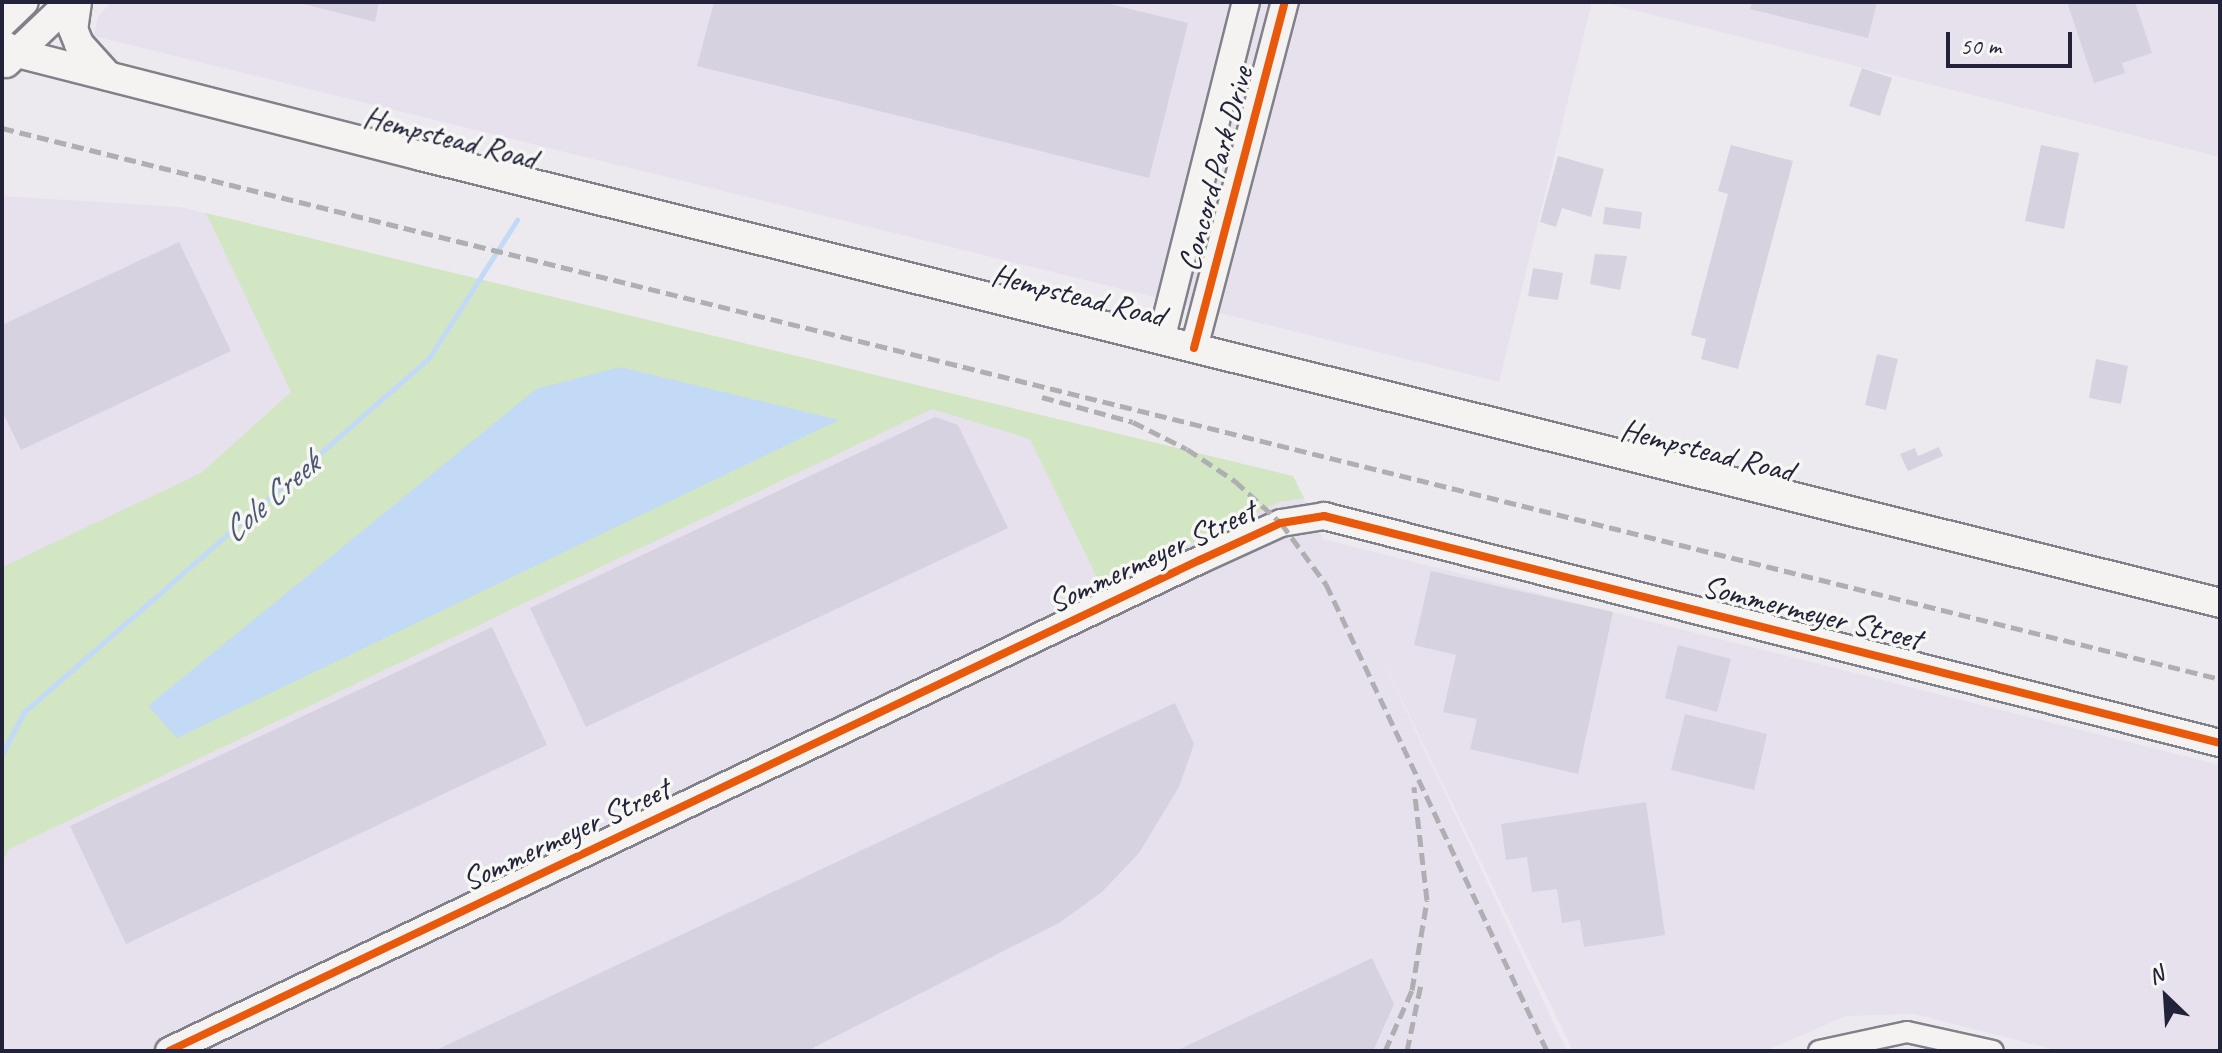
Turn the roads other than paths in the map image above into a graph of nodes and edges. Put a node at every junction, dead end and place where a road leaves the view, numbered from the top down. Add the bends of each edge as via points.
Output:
1 (24, 2) edge
2 (70, 2) edge
3 (77, 2) edge
4 (1246, 2) edge
5 (1285, 2) edge
6 (2, 23) edge
7 (6, 54) edge
8 (108, 76) junction
9 (1161, 340) junction
10 (1194, 348) junction
11 (2220, 603) edge
12 (2220, 743) edge
13 (169, 1051) edge
14 (1819, 1051) edge
15 (1993, 1051) edge

1 - 6 main road
2 - 7 main road
3 - 8 main road via 73,29 79,44
4 - 9 street, Concord Park Drive
5 - 10 street, Concord Park Drive
7 - 8 main road, Hempstead Road
8 - 9 main road, Hempstead Road
9 - 10 main road, Hempstead Road
10 - 11 main road, Hempstead Road
12 - 13 street, Sommermeyer Street via 1324,516 1281,523 1200,560
14 - 15 street via 1907,1032

